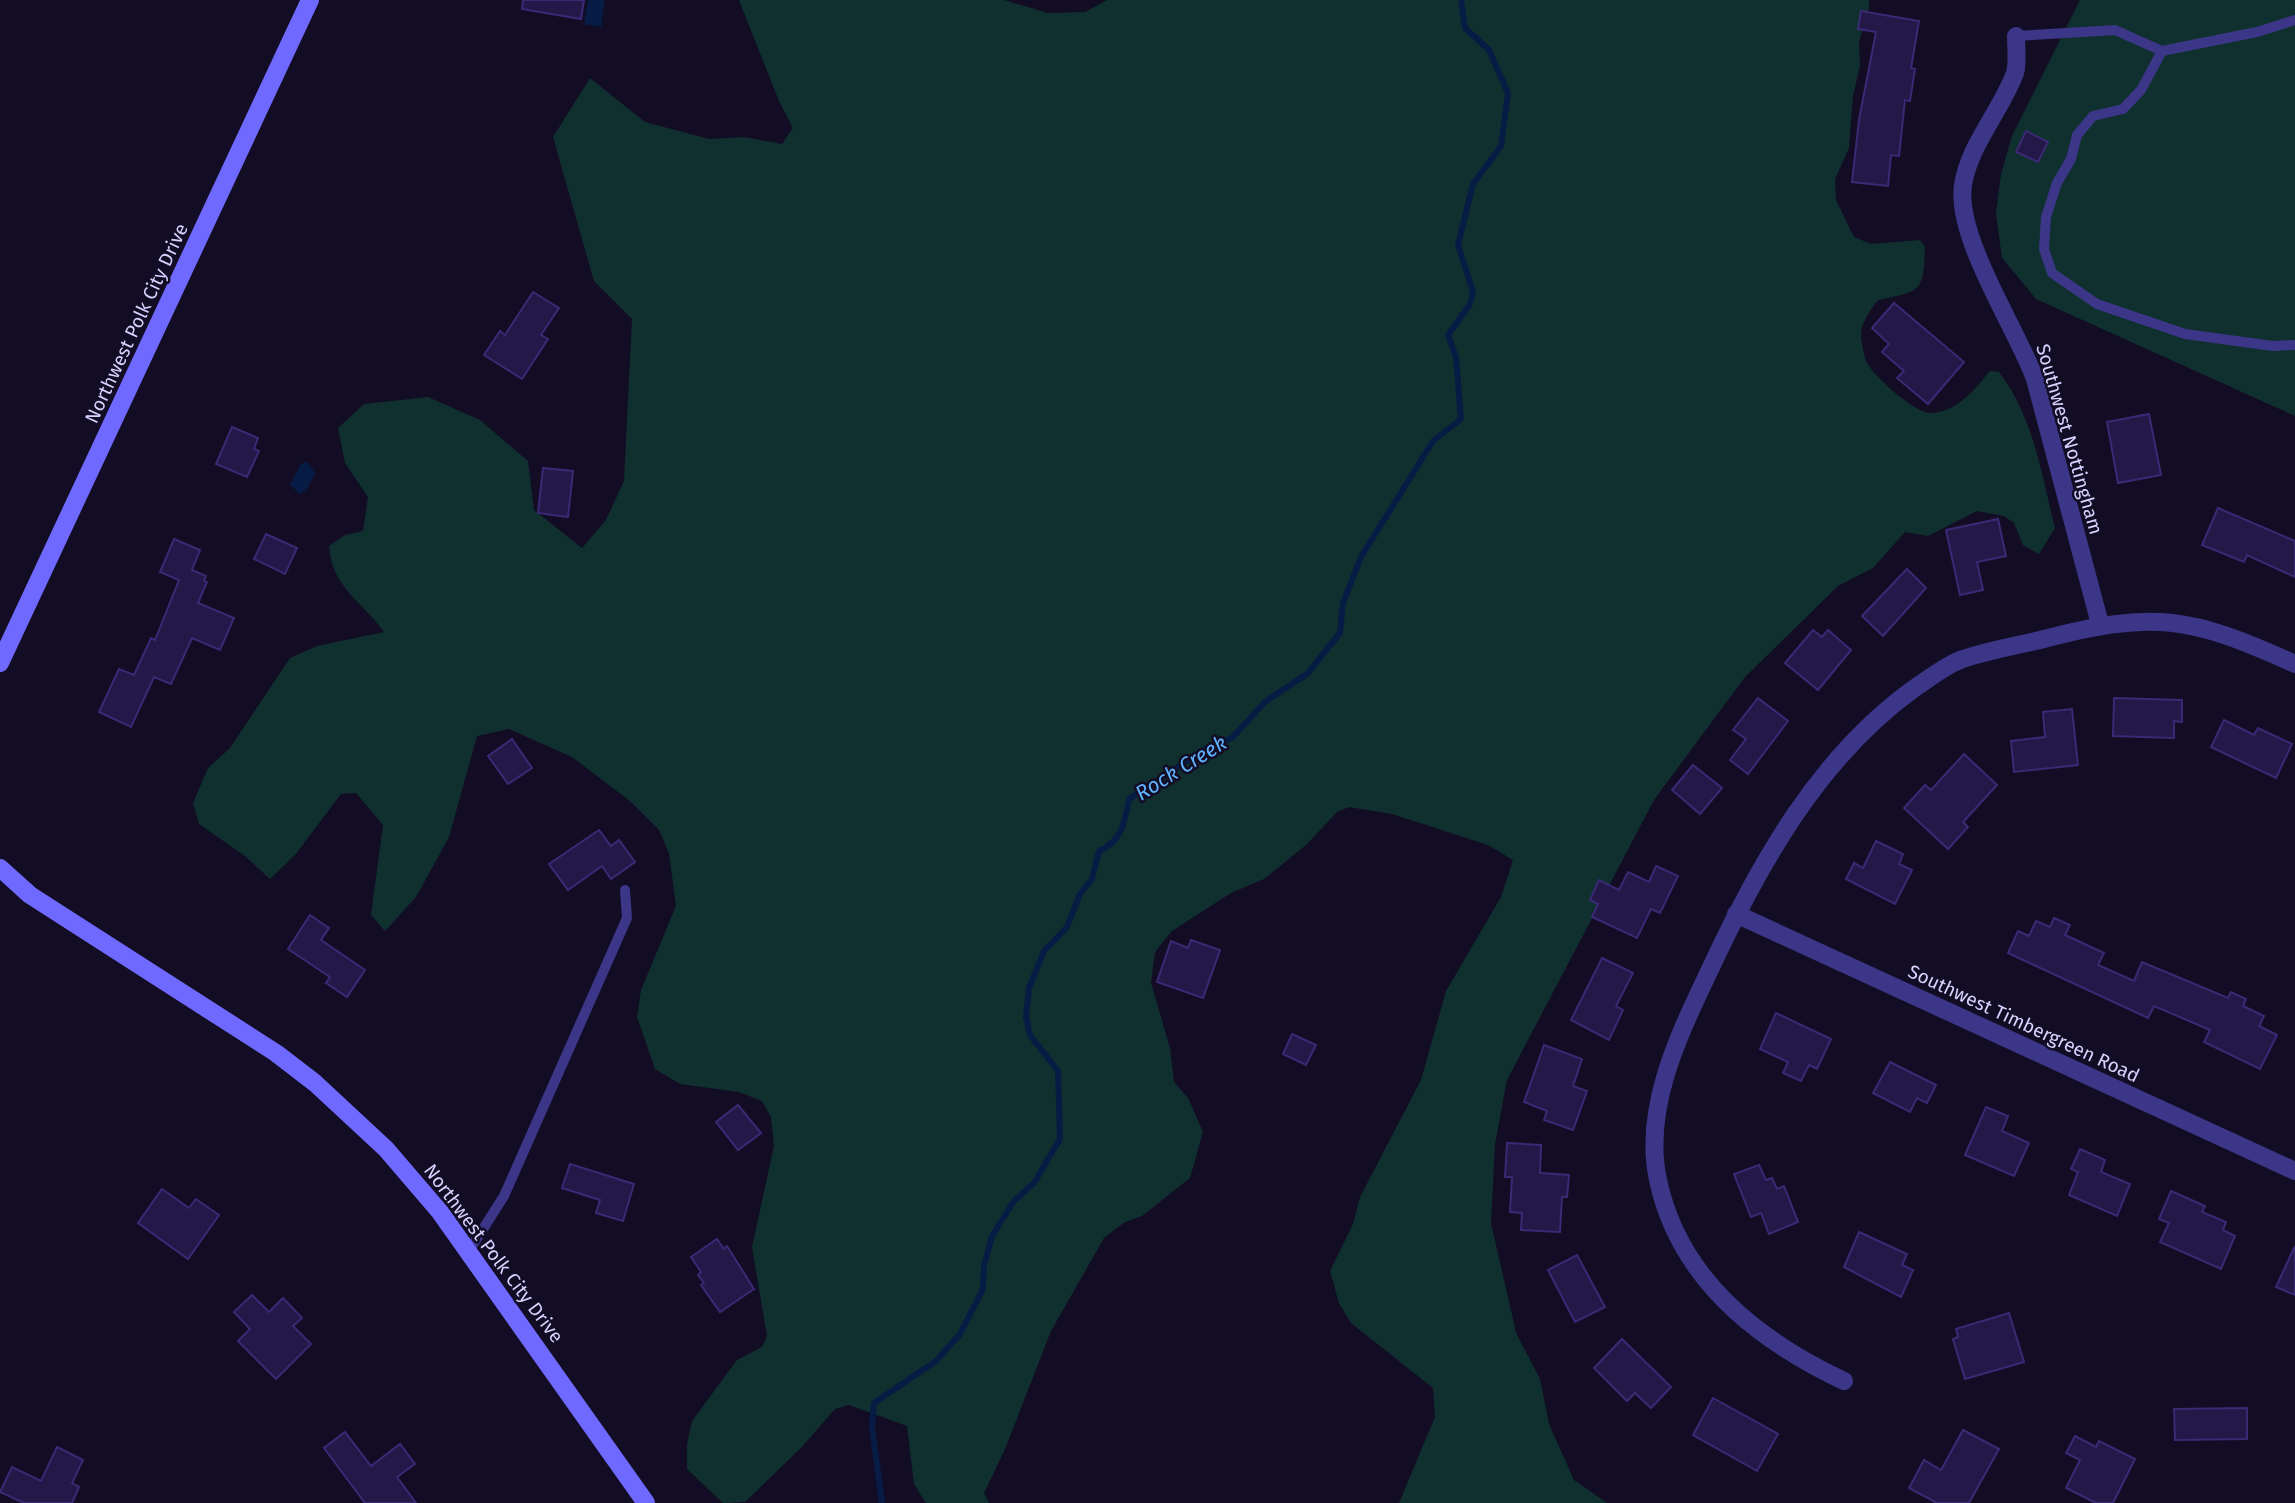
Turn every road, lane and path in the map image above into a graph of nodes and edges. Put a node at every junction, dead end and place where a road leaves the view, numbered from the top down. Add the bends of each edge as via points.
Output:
1 (310, 0) edge
2 (2295, 20) edge
3 (2015, 36) joint
4 (2162, 51) junction
5 (2295, 345) edge
6 (2100, 624) junction
7 (0, 663) edge
8 (2295, 664) edge
9 (0, 868) edge
10 (625, 890) dead end
11 (1736, 914) junction
12 (2295, 1171) edge
13 (469, 1251) junction
14 (1844, 1381) dead end
15 (646, 1503) edge

1 - 7 street, Northwest Polk City Drive
2 - 4 lane
3 - 4 lane via 2115,30
3 - 6 street, Southwest Nottingham via 2016,71 1969,166 1962,203 1989,284 2035,379
4 - 5 lane via 2141,90 2123,109 2093,116 2077,135 2046,217 2044,250 2052,274 2097,304 2185,334
6 - 8 street via 2127,620 2197,625
6 - 11 street via 1959,661 1893,704 1809,795 1765,859
9 - 13 street, Northwest Polk City Drive via 30,895 245,1031 315,1083 386,1149
10 - 13 lane via 627,918 504,1196
11 - 12 street, Southwest Timbergreen Road
11 - 14 street via 1667,1073 1655,1132 1658,1179 1691,1261 1720,1298 1759,1334
13 - 15 street, Northwest Polk City Drive

